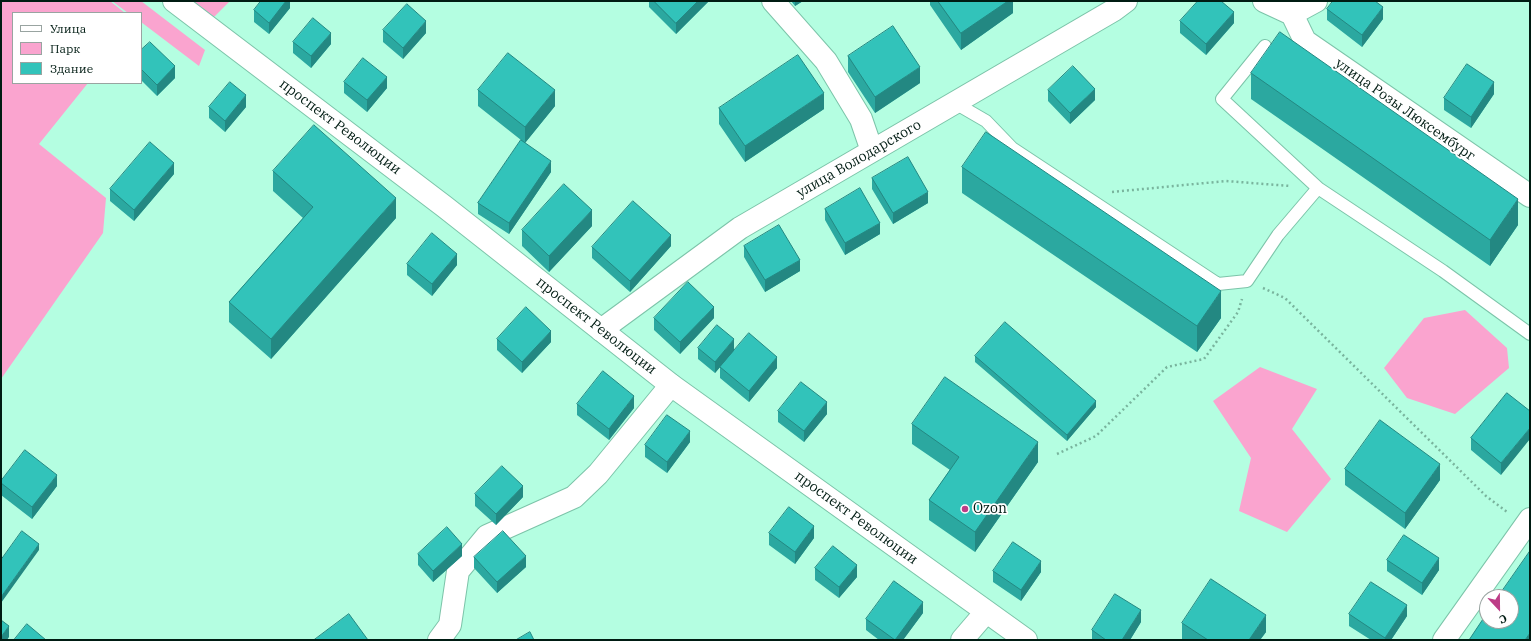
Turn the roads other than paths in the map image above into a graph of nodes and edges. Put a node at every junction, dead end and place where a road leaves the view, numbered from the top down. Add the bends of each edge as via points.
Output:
1 (174, 1) edge
2 (773, 1) edge
3 (1126, 1) edge
4 (1264, 1) edge
5 (1316, 1) edge
6 (1292, 14) junction
7 (1265, 46) dead end
8 (955, 103) junction
9 (872, 151) junction
10 (1318, 188) junction
11 (1530, 196) edge
12 (601, 330) junction
13 (1530, 334) edge
14 (671, 385) junction
15 (1528, 522) edge
16 (986, 612) junction
17 (439, 640) edge
18 (962, 640) edge
19 (1026, 640) edge
20 (1444, 640) edge

1 - 12 street, проспект Революции via 444,206
2 - 9 street via 826,61 861,119
3 - 8 street, улица Володарского
4 - 6 street
5 - 6 street
6 - 11 street, улица Розы Люксембург via 1305,41
7 - 10 lane via 1222,99
8 - 9 street, улица Володарского
8 - 10 lane via 986,121 1012,148 1218,284 1247,281 1278,235
9 - 12 street, улица Володарского via 740,228
10 - 13 lane via 1443,271
12 - 14 street, проспект Революции
14 - 16 street, проспект Революции
14 - 17 street via 598,474 574,497 487,536 458,571 450,624
15 - 20 street
16 - 18 street
16 - 19 street, проспект Революции

